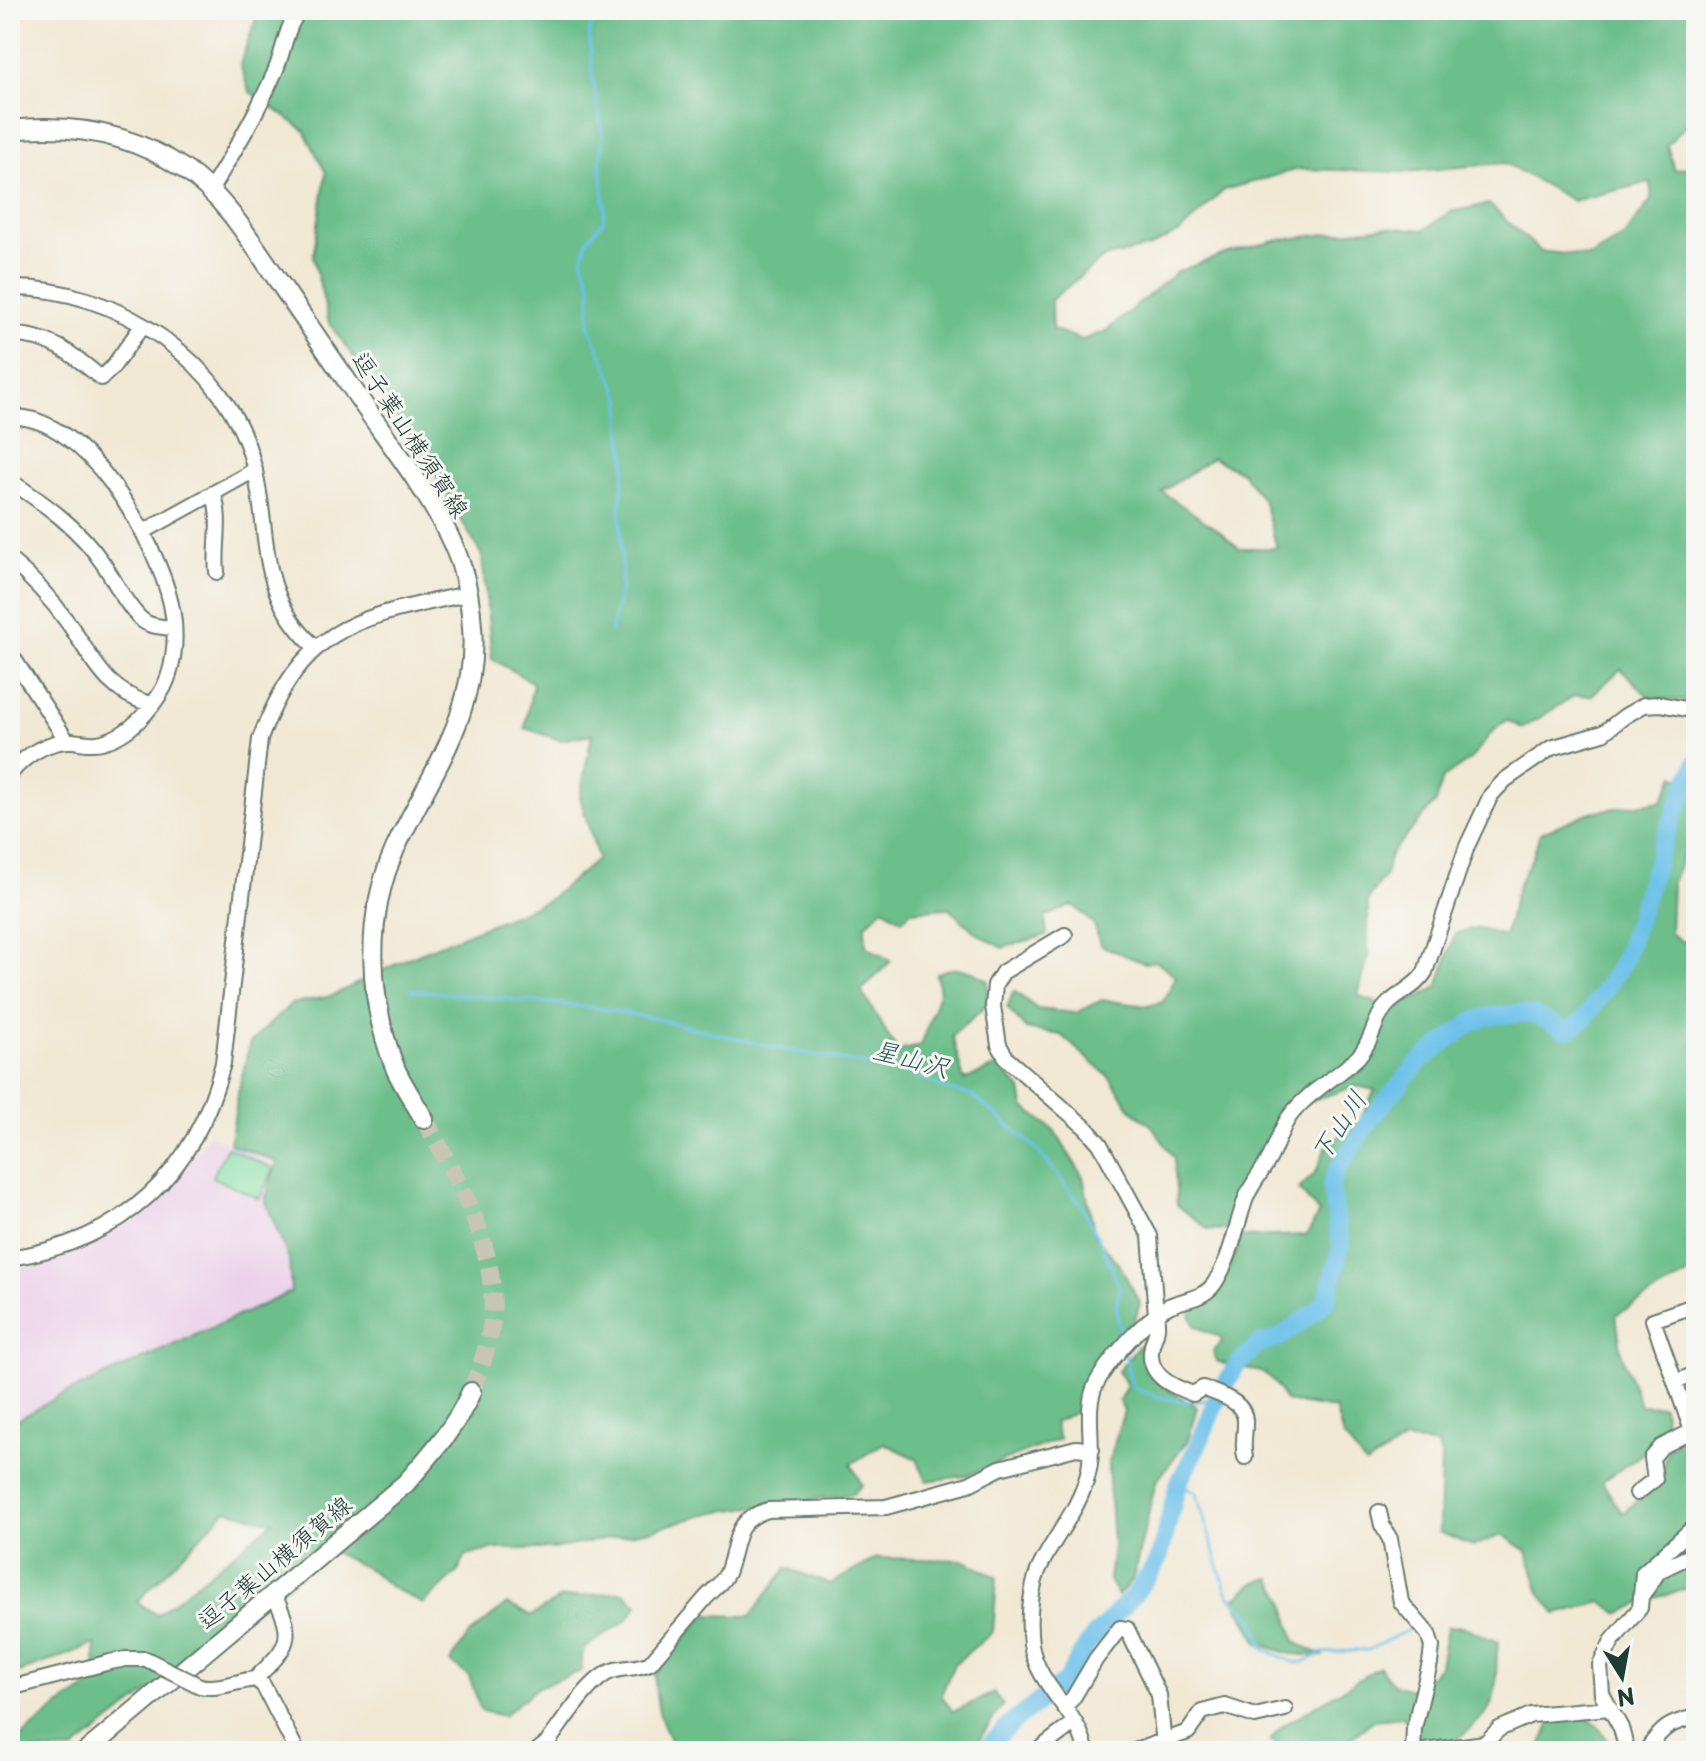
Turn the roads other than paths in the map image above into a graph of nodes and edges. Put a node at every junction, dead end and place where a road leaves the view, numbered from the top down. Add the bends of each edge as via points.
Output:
1 (300, 10) edge
2 (10, 130) edge
3 (210, 191) junction
4 (10, 288) edge
5 (142, 326) junction
6 (10, 335) edge
7 (10, 417) edge
8 (255, 470) junction
9 (10, 481) edge
10 (213, 493) junction
11 (143, 532) junction
12 (10, 560) edge
13 (217, 572) dead end
14 (467, 594) junction
15 (174, 628) junction
16 (315, 647) junction
17 (10, 653) edge
18 (150, 704) junction
19 (1696, 711) edge
20 (67, 741) junction
21 (10, 773) edge
22 (1065, 935) dead end
23 (424, 1119) tunnel mouth
24 (10, 1258) edge
25 (1696, 1305) edge
26 (1152, 1318) junction
27 (1696, 1374) edge
28 (1675, 1382) junction
29 (471, 1392) tunnel mouth
30 (1092, 1450) junction
31 (1245, 1457) dead end
32 (1637, 1493) dead end
33 (1379, 1512) dead end
34 (1696, 1525) edge
35 (1696, 1553) edge
36 (274, 1595) junction
37 (1641, 1598) junction
38 (255, 1679) junction
39 (11, 1688) edge
40 (1062, 1705) junction
41 (1609, 1708) junction
42 (1285, 1709) dead end
43 (1696, 1717) edge
44 (1074, 1723) junction
45 (1169, 1745) edge
46 (87, 1751) edge
47 (297, 1751) edge
48 (537, 1751) edge
49 (1037, 1751) edge
50 (1086, 1751) edge
51 (1135, 1751) edge
52 (1413, 1751) edge
53 (1426, 1751) edge
54 (1627, 1751) edge
55 (1646, 1751) edge

1 - 3 street via 258,109
2 - 3 main road, 逗子葉山横須賀線 via 80,128 115,137 150,150
3 - 14 main road, 逗子葉山横須賀線 via 257,249 429,503 461,565
4 - 5 street via 62,293 114,310
5 - 6 street via 101,378 73,353 30,335
5 - 8 street via 174,347 221,394 237,417
7 - 11 street via 57,429 114,487
8 - 10 street
8 - 16 street via 268,569 281,603
9 - 15 street via 42,501 83,540 142,621
10 - 11 street
10 - 13 street via 218,506
11 - 15 street via 165,583
12 - 18 street via 29,575 115,688
14 - 16 street via 360,620
14 - 23 main road, 逗子葉山横須賀線 via 472,667 464,706 451,743 392,857 373,943 384,1033 397,1072
15 - 18 street via 171,667
16 - 24 street via 274,703 260,739 223,1063 197,1133 169,1175 116,1222 86,1238
17 - 20 street
18 - 20 street via 126,732 112,739
19 - 26 street via 1644,705 1603,733 1551,748 1491,795 1467,846 1421,980 1387,1005 1359,1056 1313,1090 1290,1115 1247,1196 1234,1244 1208,1291 1166,1305
20 - 21 street via 36,752
22 - 26 street via 1003,972 995,985 999,1045 1007,1059 1100,1144 1150,1236 1155,1271
25 - 28 street via 1653,1320
26 - 30 street via 1095,1386
26 - 31 street via 1158,1327 1151,1352 1156,1372 1170,1386 1193,1394 1203,1388 1232,1401 1246,1421
27 - 28 street
28 - 32 street via 1692,1431 1661,1447 1652,1458 1655,1479
29 - 36 main road, 逗子葉山横須賀線 via 443,1442 406,1483
30 - 40 street via 1077,1506 1035,1583 1029,1625 1038,1669
30 - 48 street via 1076,1448 1000,1468 969,1484 886,1507 752,1514 738,1532 718,1587 650,1663 611,1671 594,1682
33 - 52 street via 1390,1539 1401,1602 1428,1634 1432,1647
34 - 37 street via 1643,1573
35 - 37 street via 1659,1571
36 - 38 street via 288,1623 287,1638 279,1656
36 - 46 main road, 逗子葉山横須賀線
37 - 41 street via 1637,1615 1612,1641 1600,1665
38 - 39 street, bridge via 200,1686 146,1659 118,1660
38 - 47 street
40 - 44 street
40 - 45 street via 1073,1698 1096,1659 1124,1627 1159,1695
41 - 53 street via 1531,1715 1499,1729 1485,1743
41 - 54 street
42 - 45 street via 1255,1716 1225,1706 1202,1712 1188,1732
43 - 55 street via 1664,1727
44 - 49 street
44 - 50 street
45 - 51 street

